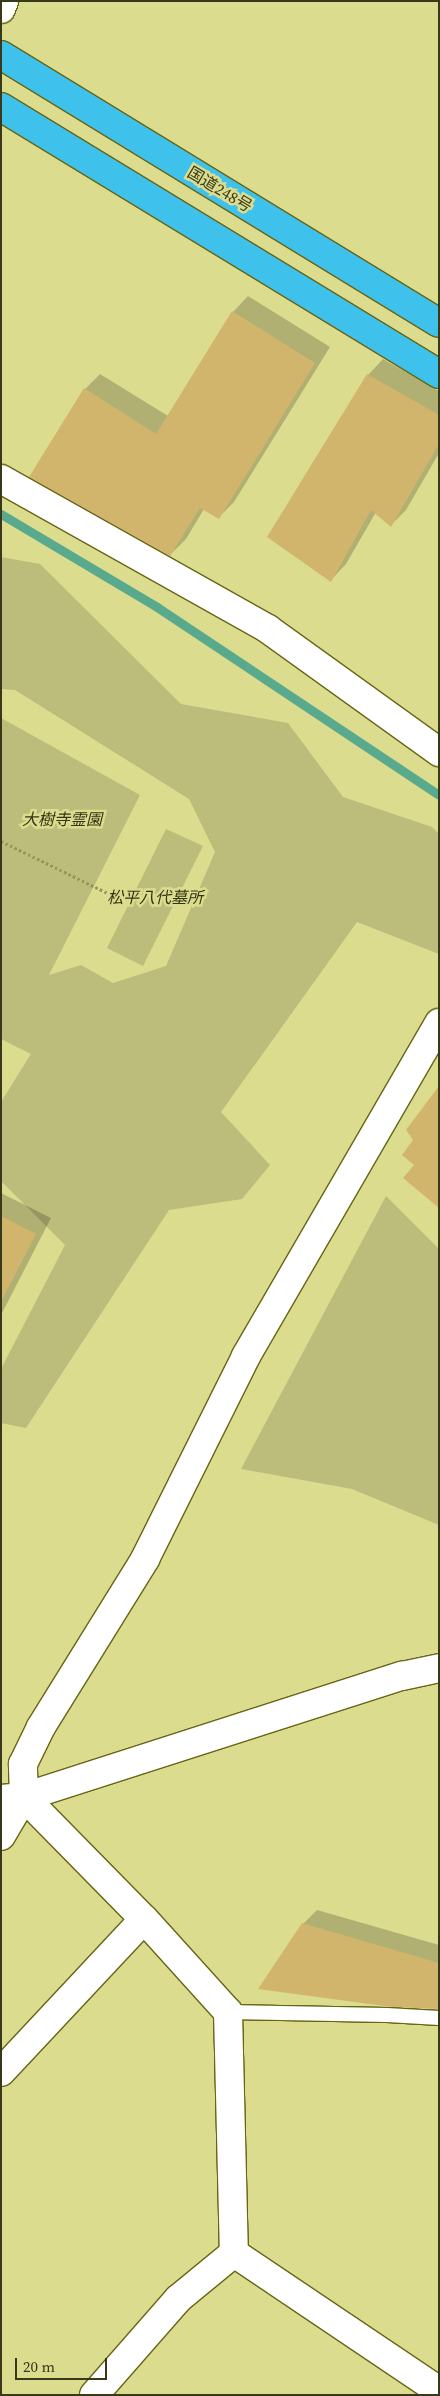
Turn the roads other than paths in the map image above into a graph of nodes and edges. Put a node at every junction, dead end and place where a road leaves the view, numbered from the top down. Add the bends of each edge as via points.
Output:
1 (4, 1) edge
2 (1, 9) edge
3 (1, 55) edge
4 (1, 107) edge
5 (439, 323) edge
6 (439, 374) edge
7 (1, 479) edge
8 (439, 752) edge
9 (439, 1023) edge
10 (439, 1668) edge
11 (13, 1798) edge
12 (1, 1836) edge
13 (144, 1919) junction
14 (228, 2012) junction
15 (439, 2018) edge
16 (1, 2072) edge
17 (234, 2253) junction
18 (106, 2391) edge
19 (439, 2391) edge

1 - 2 street
3 - 5 highway, 国道248号
4 - 6 highway
7 - 8 street via 268,629
9 - 11 street via 246,1356 145,1559 42,1727 23,1764
10 - 11 street via 402,1676
11 - 12 street
11 - 13 street
13 - 14 street
13 - 16 street
14 - 15 lane
14 - 17 street
17 - 18 street via 178,2299
17 - 19 street

